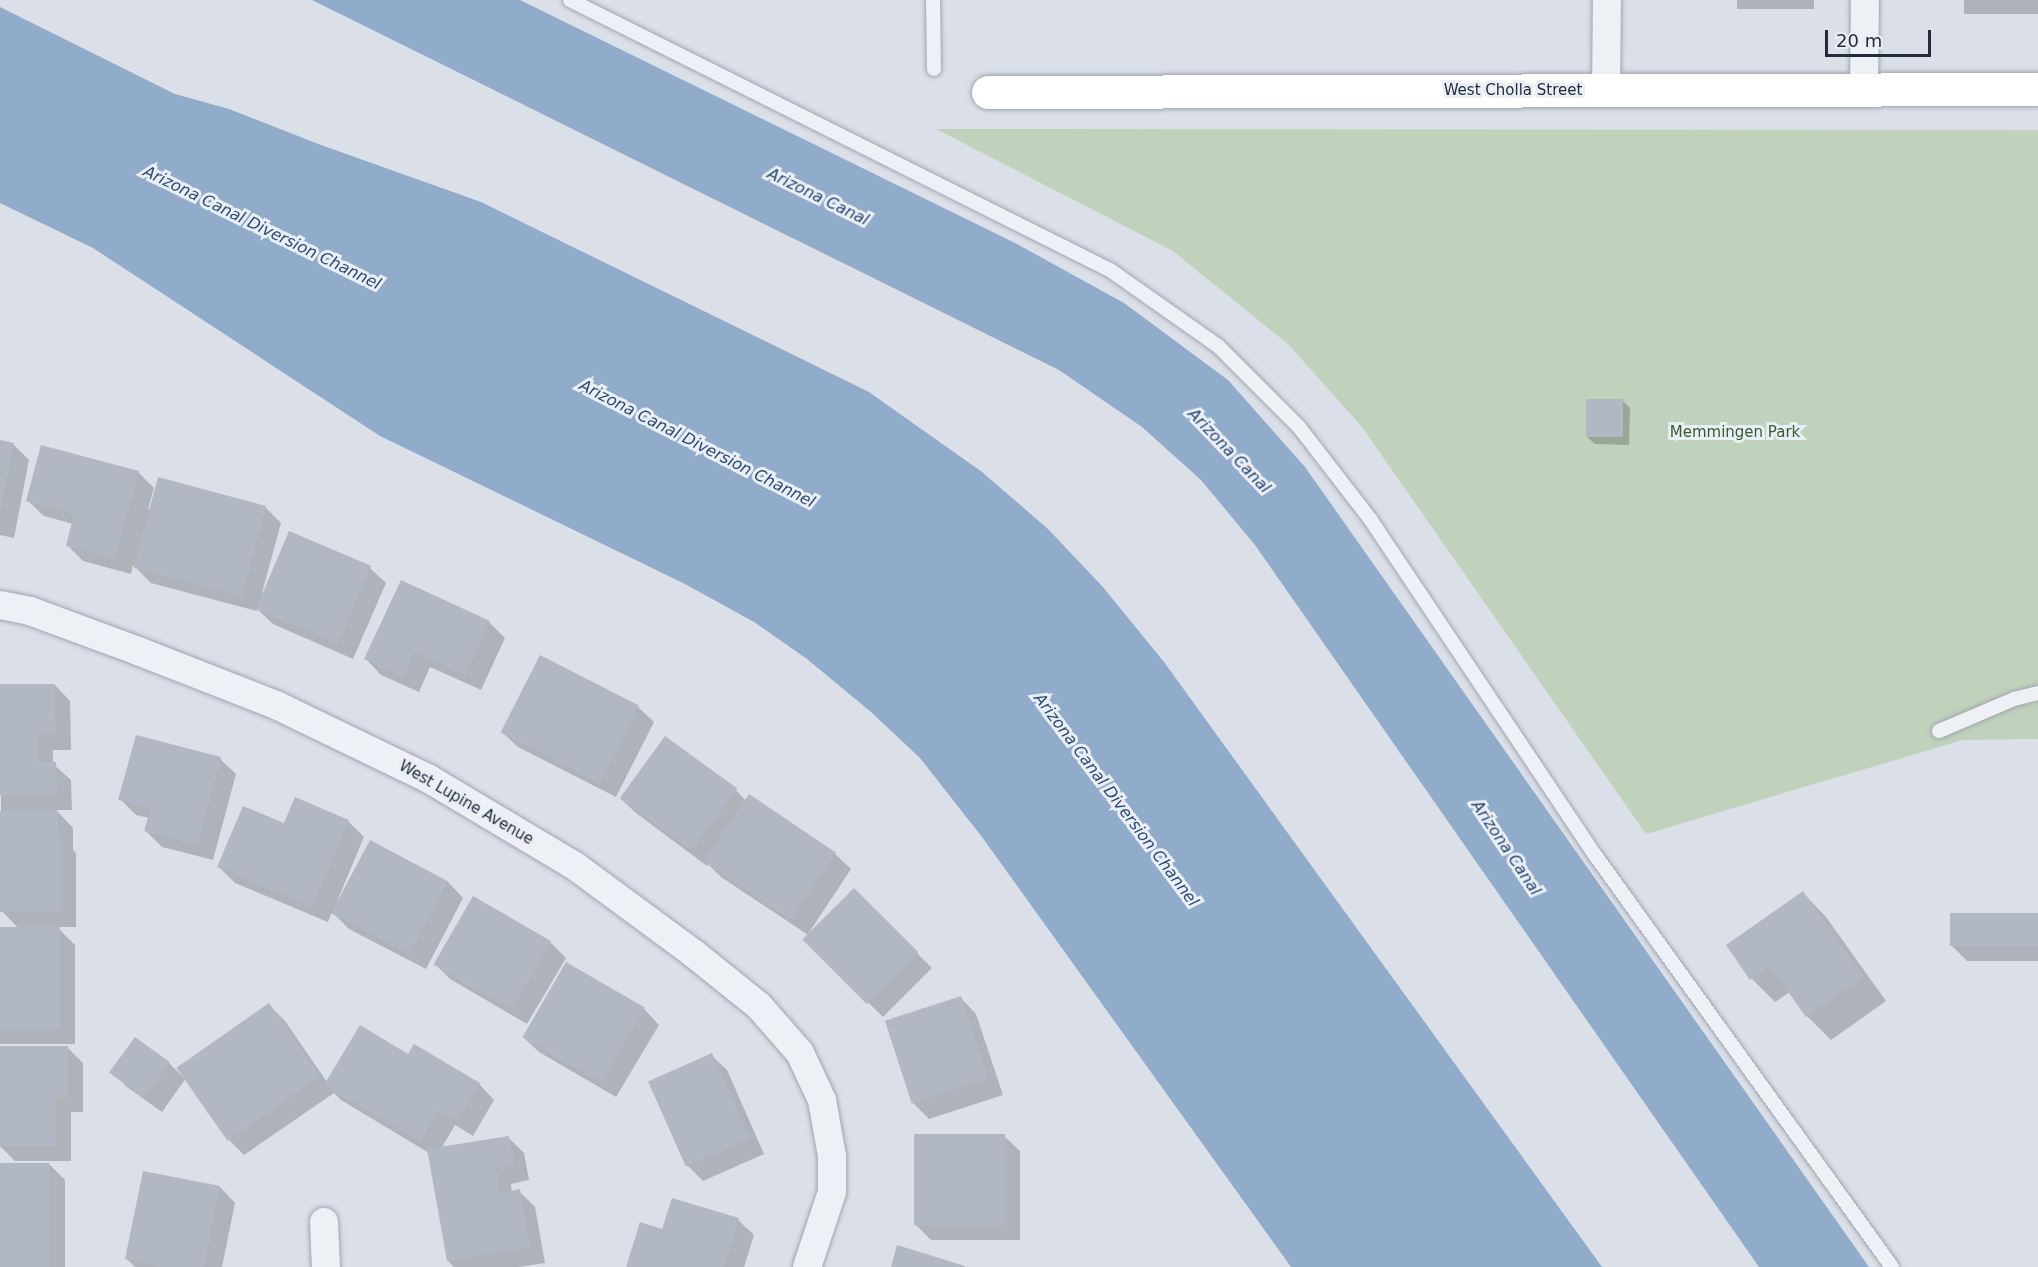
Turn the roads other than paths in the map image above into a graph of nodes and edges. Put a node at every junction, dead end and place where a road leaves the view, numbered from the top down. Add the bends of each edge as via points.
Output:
1 (570, 0) edge
2 (933, 0) edge
3 (1607, 0) edge
4 (1865, 0) edge
5 (934, 69) dead end
6 (2038, 89) edge
7 (1864, 90) junction
8 (1606, 91) junction
9 (988, 92) dead end
10 (0, 604) edge
11 (2038, 693) edge
12 (1939, 731) dead end
13 (324, 1222) dead end
14 (326, 1267) edge
15 (807, 1267) edge
16 (1892, 1267) edge

1 - 16 lane via 1110,270 1218,346 1299,427 1370,519 1595,855
2 - 5 lane
3 - 8 street
4 - 7 street
6 - 7 street, West Cholla Street
7 - 8 street, West Cholla Street
8 - 9 street, West Cholla Street
10 - 15 street, West Lupine Avenue via 30,611 278,706 429,779 575,866 759,1006 800,1053 822,1101 832,1156 832,1192
11 - 12 lane
13 - 14 street

